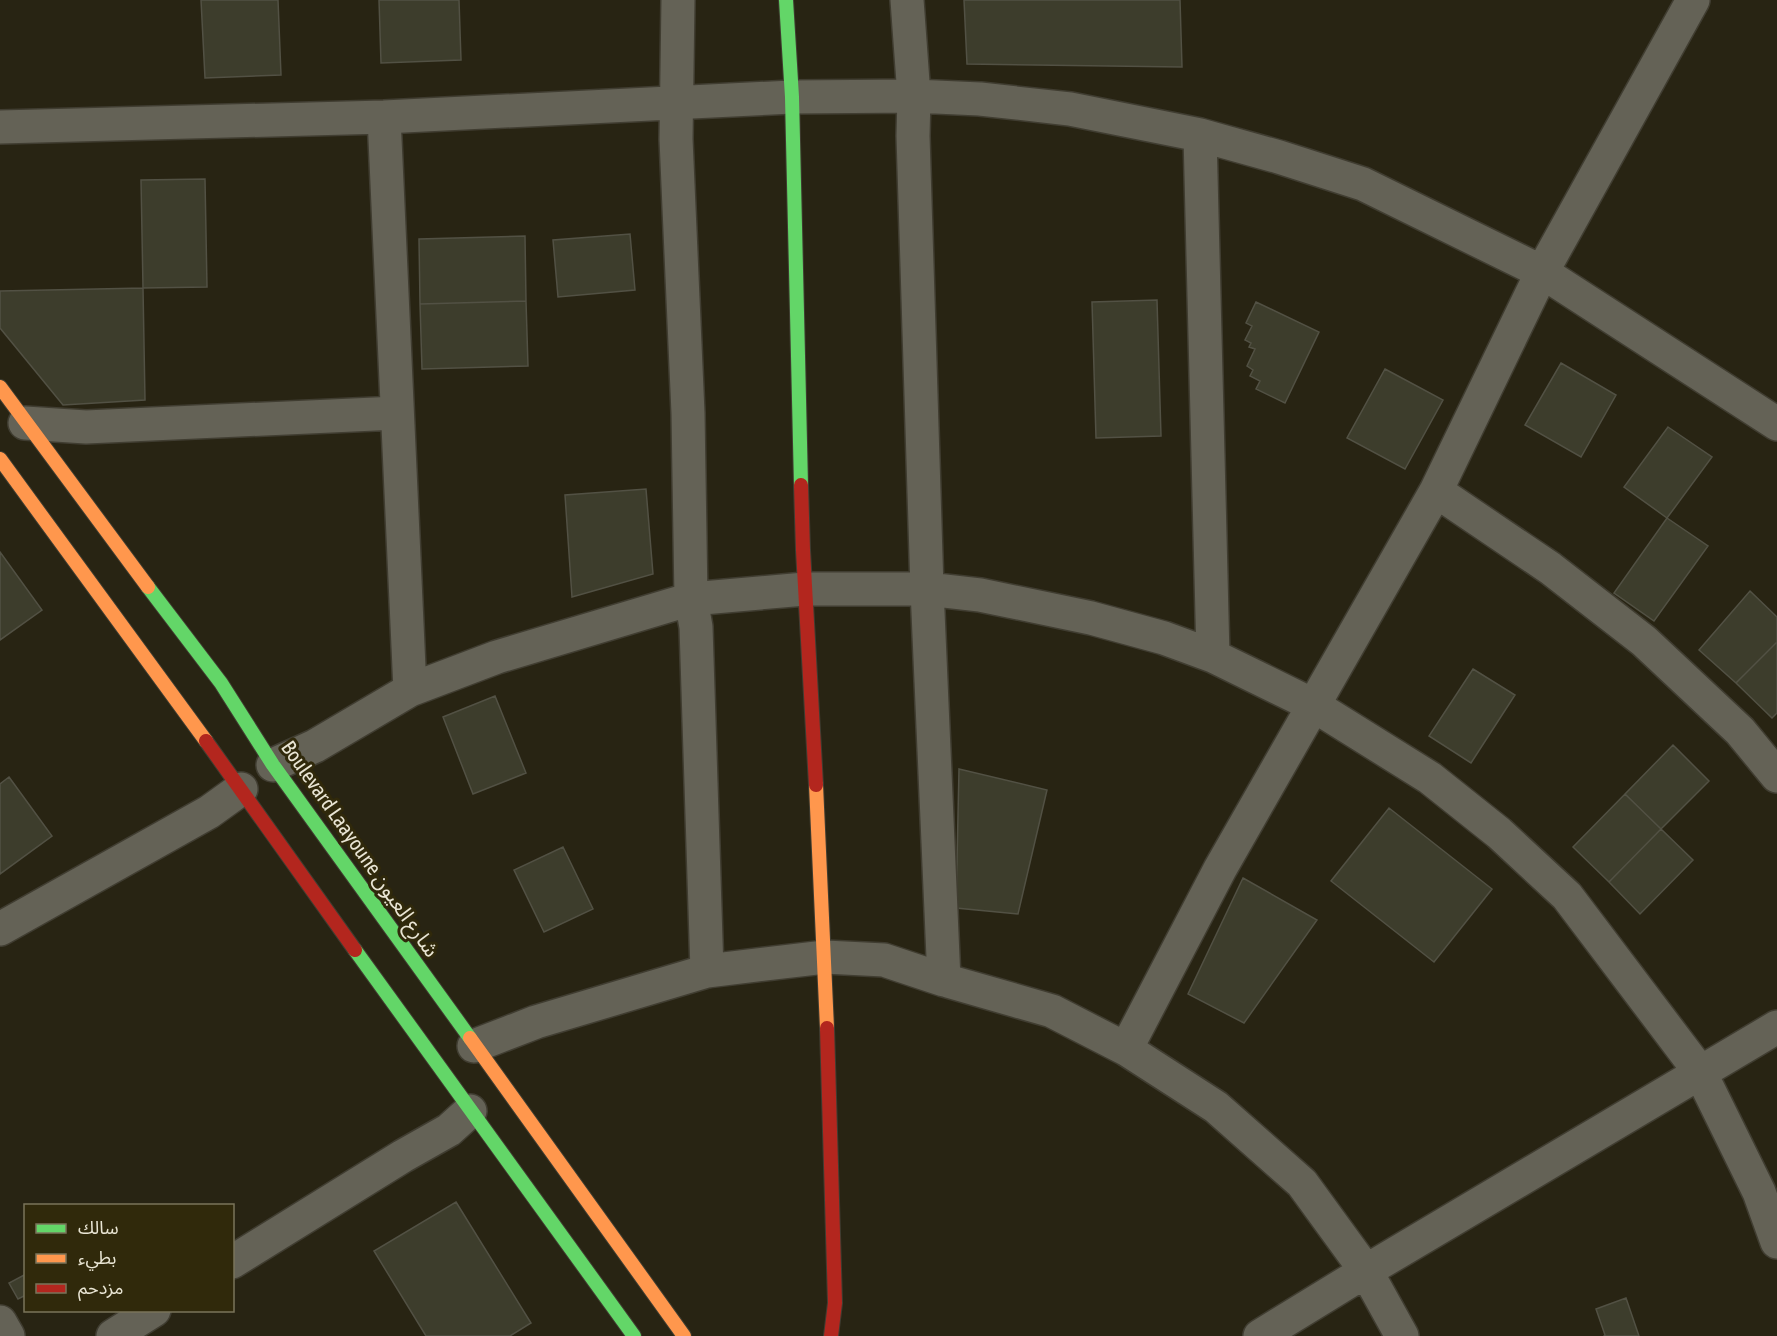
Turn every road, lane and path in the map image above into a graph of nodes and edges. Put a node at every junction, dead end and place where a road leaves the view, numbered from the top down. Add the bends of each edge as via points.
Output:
1 (678, 0) edge
2 (786, 0) edge
3 (908, 0) edge
4 (1693, 0) edge
5 (914, 96) junction
6 (792, 97) junction
7 (677, 103) junction
8 (384, 117) junction
9 (0, 127) edge
10 (1200, 135) junction
11 (1542, 272) junction
12 (0, 387) edge
13 (397, 413) junction
14 (25, 423) junction
15 (1777, 424) edge
16 (0, 459) edge
17 (1436, 491) junction
18 (805, 589) junction
19 (927, 589) junction
20 (691, 599) junction
21 (1214, 656) junction
22 (410, 690) junction
23 (1313, 705) junction
24 (273, 765) junction
25 (1777, 776) edge
26 (241, 789) junction
27 (0, 929) edge
28 (825, 957) junction
29 (707, 971) junction
30 (944, 980) junction
31 (1777, 1027) edge
32 (474, 1046) junction
33 (1126, 1049) junction
34 (1700, 1072) junction
35 (470, 1111) junction
36 (1777, 1242) edge
37 (234, 1261) edge
38 (1366, 1271) junction
39 (835, 1303) junction
40 (152, 1312) edge
41 (0, 1322) edge
42 (844, 1325) dead end
43 (8, 1336) edge
44 (112, 1336) edge
45 (634, 1336) edge
46 (684, 1336) edge
47 (831, 1336) edge
48 (1260, 1336) edge
49 (1402, 1336) edge

1 - 7 street
2 - 6 street
3 - 5 street
4 - 11 street
5 - 6 street
5 - 10 street via 1070,109
5 - 19 street
6 - 7 street
6 - 18 street
7 - 8 street
7 - 20 street
8 - 9 street
8 - 13 street
10 - 11 street via 1363,184
10 - 21 street
11 - 15 street
11 - 17 street
12 - 14 street, Boulevard Laayoune شارع العيون
13 - 14 street via 86,426
13 - 22 street
14 - 24 street, Boulevard Laayoune شارع العيون via 221,683
16 - 26 street
17 - 23 street
17 - 25 street via 1550,568 1644,641 1740,731
18 - 19 street
18 - 20 street
18 - 28 street
19 - 21 street via 981,595 1091,618
19 - 30 street
20 - 22 street via 497,657
20 - 29 street via 696,627
21 - 23 street
22 - 24 street via 315,746
23 - 33 street via 1220,869
23 - 34 street via 1430,778 1499,833 1566,896
24 - 32 street, Boulevard Laayoune شارع العيون
26 - 27 street via 209,812
26 - 35 street
28 - 29 street
28 - 30 street via 884,960
28 - 39 street
29 - 32 street via 536,1022
30 - 33 street via 1052,1011
31 - 34 street
32 - 46 street, Boulevard Laayoune شارع العيون
33 - 38 street via 1215,1107 1302,1183
34 - 36 street via 1759,1192
34 - 38 street
35 - 37 street via 449,1130
35 - 45 street
38 - 48 street
38 - 49 street
39 - 42 street
39 - 47 street
40 - 44 street
41 - 43 street

